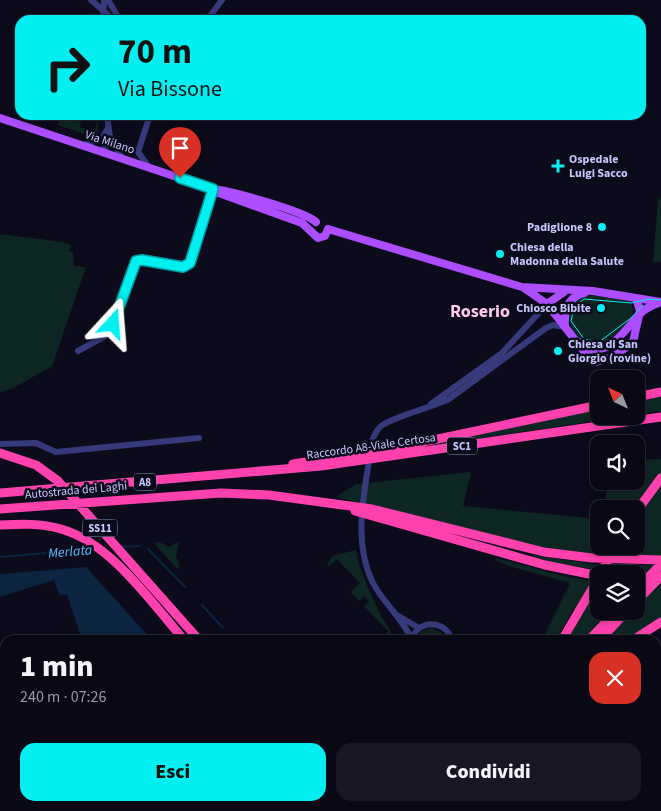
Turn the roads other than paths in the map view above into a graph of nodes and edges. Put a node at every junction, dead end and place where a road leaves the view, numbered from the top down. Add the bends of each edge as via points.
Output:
1 (90, 0) edge
2 (100, 0) edge
3 (104, 0) edge
4 (108, 0) edge
5 (222, 0) edge
6 (103, 11) junction
7 (103, 15) edge
8 (108, 15) edge
9 (117, 15) edge
10 (212, 15) edge
11 (0, 118) edge
12 (107, 120) edge
13 (148, 120) edge
14 (107, 136) junction
15 (83, 145) junction
16 (104, 152) junction
17 (122, 158) junction
18 (149, 167) junction
19 (213, 189) junction
20 (316, 222) junction
21 (328, 229) junction
22 (311, 230) junction
23 (522, 287) junction
24 (571, 291) junction
25 (593, 291) junction
26 (636, 298) junction
27 (661, 302) edge
28 (547, 304) junction
29 (639, 314) junction
30 (565, 327) junction
31 (527, 328) junction
32 (546, 328) junction
33 (573, 336) junction
34 (78, 351) dead end
35 (661, 392) edge
36 (645, 395) edge
37 (590, 407) edge
38 (413, 414) junction
39 (661, 417) edge
40 (199, 438) dead end
41 (0, 444) edge
42 (0, 454) edge
43 (262, 472) junction
44 (661, 478) edge
45 (0, 494) edge
46 (645, 500) edge
47 (333, 504) junction
48 (0, 509) edge
49 (0, 525) edge
50 (661, 560) edge
51 (661, 564) edge
52 (590, 573) edge
53 (661, 576) edge
54 (645, 577) edge
55 (645, 581) edge
56 (590, 591) edge
57 (645, 593) edge
58 (392, 612) junction
59 (608, 620) edge
60 (619, 620) edge
61 (661, 622) edge
62 (419, 628) junction
63 (180, 635) edge
64 (194, 635) edge
65 (409, 635) edge
66 (414, 635) edge
67 (450, 635) edge
68 (565, 635) edge
69 (594, 635) edge
70 (605, 635) edge
71 (641, 635) edge

1 - 6 street
2 - 6 street
3 - 6 street
4 - 9 street
5 - 10 street
6 - 7 street
6 - 8 street
11 - 15 main road, Via Milano
12 - 14 street
13 - 18 street via 138,152
14 - 15 street
14 - 16 street
14 - 17 street
15 - 16 main road, Via Milano
16 - 17 main road, Via Milano
17 - 18 main road, Via Milano
18 - 19 main road, Via Milano
19 - 20 main road, Via Milano
19 - 22 main road, Via Milano via 302,222
19 - 34 street via 190,263 183,267 136,261 109,334
20 - 21 main road via 323,222
20 - 22 main road
21 - 22 main road via 320,238 313,236
21 - 23 main road
23 - 24 main road
23 - 28 main road
24 - 25 main road
24 - 28 main road via 558,294
25 - 26 main road
25 - 30 main road via 580,294 570,302 565,311
26 - 27 main road
26 - 29 main road
27 - 29 main road
28 - 30 main road
28 - 31 street
29 - 33 main road via 626,333 602,349 587,348
29 - 33 main road via 631,345 607,360 596,362 591,359
30 - 32 street via 553,325
30 - 33 main road
31 - 32 street via 533,332
31 - 38 street via 490,363
32 - 38 street via 461,391
35 - 36 highway
37 - 43 highway
38 - 58 street via 385,423 375,432 362,516 367,568
39 - 43 highway, Raccordo A8-Viale Certosa / SC1 via 354,462
40 - 41 street via 56,452 36,442
42 - 64 highway, SS11 via 36,465 58,481
43 - 45 highway, Autostrada dei Laghi / A8
44 - 46 highway
47 - 48 highway, Autostrada dei Laghi / A8 via 269,494 221,493
47 - 50 highway via 372,509 544,552 592,558
47 - 52 highway via 545,565
49 - 63 highway, SS11 via 40,525 70,532 100,550 125,573
51 - 55 highway
53 - 54 highway
53 - 57 highway
56 - 68 highway
58 - 62 street
58 - 65 street
59 - 69 highway
60 - 70 highway
61 - 71 highway
62 - 66 street
62 - 67 street via 429,624 440,625

